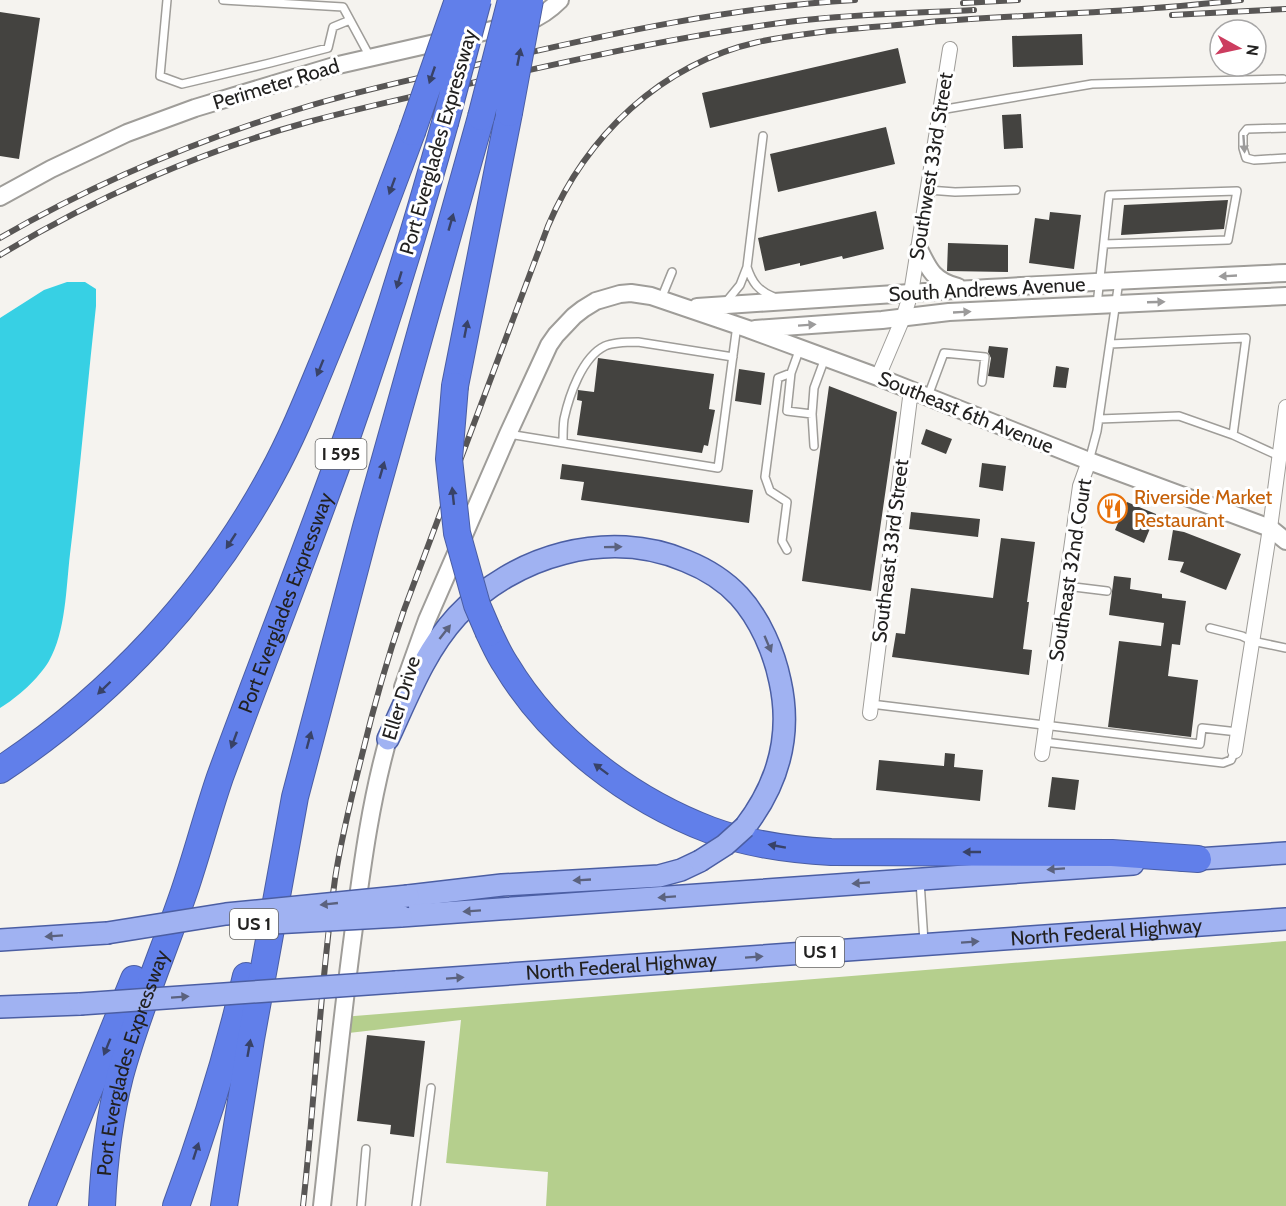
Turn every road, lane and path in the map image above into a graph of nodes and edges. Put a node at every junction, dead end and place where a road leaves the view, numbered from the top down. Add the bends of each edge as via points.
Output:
1 (167, 0) edge
2 (223, 0) edge
3 (458, 0) edge
4 (478, 0) edge
5 (511, 0) edge
6 (530, 0) edge
7 (560, 0) edge
8 (350, 20) junction
9 (950, 50) dead end
10 (370, 57) junction
11 (1283, 79) dead end
12 (940, 110) junction
13 (1286, 128) edge
14 (763, 136) dead end
15 (1286, 158) edge
16 (928, 190) junction
17 (1016, 190) dead end
18 (0, 197) edge
19 (1104, 244) junction
20 (919, 249) junction
21 (747, 267) junction
22 (672, 272) dead end
23 (1286, 273) edge
24 (1119, 281) junction
25 (1100, 282) junction
26 (968, 290) junction
27 (911, 292) junction
28 (1286, 296) edge
29 (661, 299) junction
30 (790, 302) junction
31 (1116, 303) junction
32 (1097, 305) junction
33 (723, 306) junction
34 (688, 308) junction
35 (903, 318) junction
36 (743, 327) junction
37 (1110, 344) junction
38 (800, 348) junction
39 (733, 357) junction
40 (825, 358) junction
41 (791, 373) junction
42 (878, 377) junction
43 (982, 382) dead end
44 (911, 390) junction
45 (928, 396) junction
46 (1286, 407) edge
47 (812, 414) junction
48 (1099, 419) junction
49 (508, 434) junction
50 (1233, 435) junction
51 (563, 442) junction
52 (814, 446) dead end
53 (1280, 456) junction
54 (1089, 461) junction
55 (1282, 472) edge
56 (1278, 527) edge
57 (1286, 541) edge
58 (787, 550) dead end
59 (1066, 586) junction
60 (1107, 591) dead end
61 (1210, 628) dead end
62 (1252, 641) junction
63 (1286, 648) edge
64 (870, 708) joint
65 (1047, 724) junction
66 (1238, 732) junction
67 (388, 739) junction
68 (1043, 748) joint
69 (1235, 752) joint
70 (0, 770) edge
71 (219, 780) junction
72 (294, 796) junction
73 (1286, 853) edge
74 (1198, 859) junction
75 (920, 879) junction
76 (404, 906) junction
77 (1286, 919) edge
78 (0, 940) edge
79 (924, 945) junction
80 (0, 1007) edge
81 (431, 1088) dead end
82 (366, 1149) dead end
83 (42, 1206) edge
84 (102, 1206) edge
85 (176, 1206) edge
86 (225, 1206) edge
87 (322, 1206) edge
88 (361, 1206) edge
89 (416, 1206) edge

1 - 8 lane via 160,76 182,84 328,48 333,27
2 - 8 lane via 343,7
3 -> 70 highway, bridge via 367,253 271,476 220,557 159,633 82,708
4 -> 71 highway, Port Everglades Expressway / I 595, bridge via 406,258 355,413
72 -> 5 highway, Port Everglades Expressway / I 595, bridge
74 -> 6 highway, bridge via 1112,853 843,852 755,842 711,830 629,789 598,767 536,707 506,666 477,605 457,533 449,459 454,386
7 - 10 street, Perimeter Road via 527,22
8 - 10 lane
9 - 12 street, Southwest 33rd Street
10 - 18 street, Perimeter Road via 160,120 86,152
11 - 12 lane via 1092,84
12 - 16 street, Southwest 33rd Street
13 -> 15 lane via 1247,129 1243,134 1246,158
14 - 21 lane
16 - 17 lane
16 - 20 street, Southwest 33rd Street
19 - 19 lane via 1109,195 1237,190 1228,240
19 - 25 lane
20 - 26 street via 939,279
20 - 27 street, Southwest 33rd Street
21 - 30 lane via 760,290
21 - 33 lane via 740,285
22 - 29 lane
23 -> 24 street, South Andrews Avenue
24 - 25 street, South Andrews Avenue
24 - 31 lane, Southeast 32nd Court
25 - 26 street, South Andrews Avenue
25 - 32 lane
26 - 27 street, South Andrews Avenue
27 - 30 street, South Andrews Avenue
27 - 35 street, Southwest 33rd Street
31 -> 28 street, South Andrews Avenue
29 - 34 street, Southeast 6th Avenue
29 - 49 street, Eller Drive via 620,294 596,301 574,316 549,345
30 - 33 street, South Andrews Avenue
31 - 32 street, South Andrews Avenue
31 - 37 lane, Southeast 32nd Court
35 -> 32 street, South Andrews Avenue
33 - 34 street, South Andrews Avenue
34 - 36 street, Southeast 6th Avenue
36 -> 35 street, South Andrews Avenue
35 - 42 street, Southwest 33rd Street
36 - 38 street, Southeast 6th Avenue
36 - 39 lane
37 - 48 lane, Southeast 32nd Court
37 - 50 lane via 1246,338
38 - 40 street, Southeast 6th Avenue
38 - 41 lane
39 - 51 lane via 638,342 605,346 590,358 577,378 564,421
39 - 51 lane via 718,468
40 - 42 street, Southeast 6th Avenue
40 - 47 lane via 814,388
41 - 47 lane via 787,411
41 - 58 lane via 778,378 765,477 770,491 787,502 782,541
42 - 44 street, Southeast 6th Avenue
43 - 45 lane via 985,357 944,352
44 - 45 street, Southeast 6th Avenue
44 - 64 street, Southeast 33rd Street
45 - 54 street, Southeast 6th Avenue
46 - 53 street
47 - 52 lane
48 - 50 lane via 1179,416
48 - 54 lane, Southeast 32nd Court
49 - 51 lane
49 - 67 street, Eller Drive via 427,620
50 - 53 lane
53 - 55 street
54 - 56 street, Southeast 6th Avenue
54 - 59 street, Southeast 32nd Court via 1080,486
55 - 56 street
56 - 57 street, Southeast 6th Avenue
56 - 62 street
59 - 60 lane
59 - 65 street, Southeast 32nd Court
61 - 62 lane
62 - 63 lane
62 - 66 street
64 - 65 lane
65 - 66 lane via 1200,744 1202,728
65 - 68 street, Southeast 32nd Court
66 - 69 street
67 -> 76 main road, bridge via 424,662 471,602 525,567 595,547 623,546 665,553 694,564 730,587 764,635 783,693 781,752 768,792 745,826 700,861 648,877 519,884
67 - 87 street, Eller Drive via 360,883
68 - 69 lane via 1223,763 1231,760
71 -> 83 highway
71 - 84 highway, Port Everglades Expressway via 120,1077 106,1153
85 -> 72 highway via 218,1081
86 -> 72 highway, Port Everglades Expressway
73 - 74 main road, US 1
74 -> 75 main road, US 1
75 -> 76 main road, US 1
75 - 79 lane
76 -> 78 main road, US 1, bridge
79 -> 77 main road, North Federal Highway / US 1
80 -> 79 main road, North Federal Highway / US 1, bridge
81 - 89 lane
82 - 88 lane

